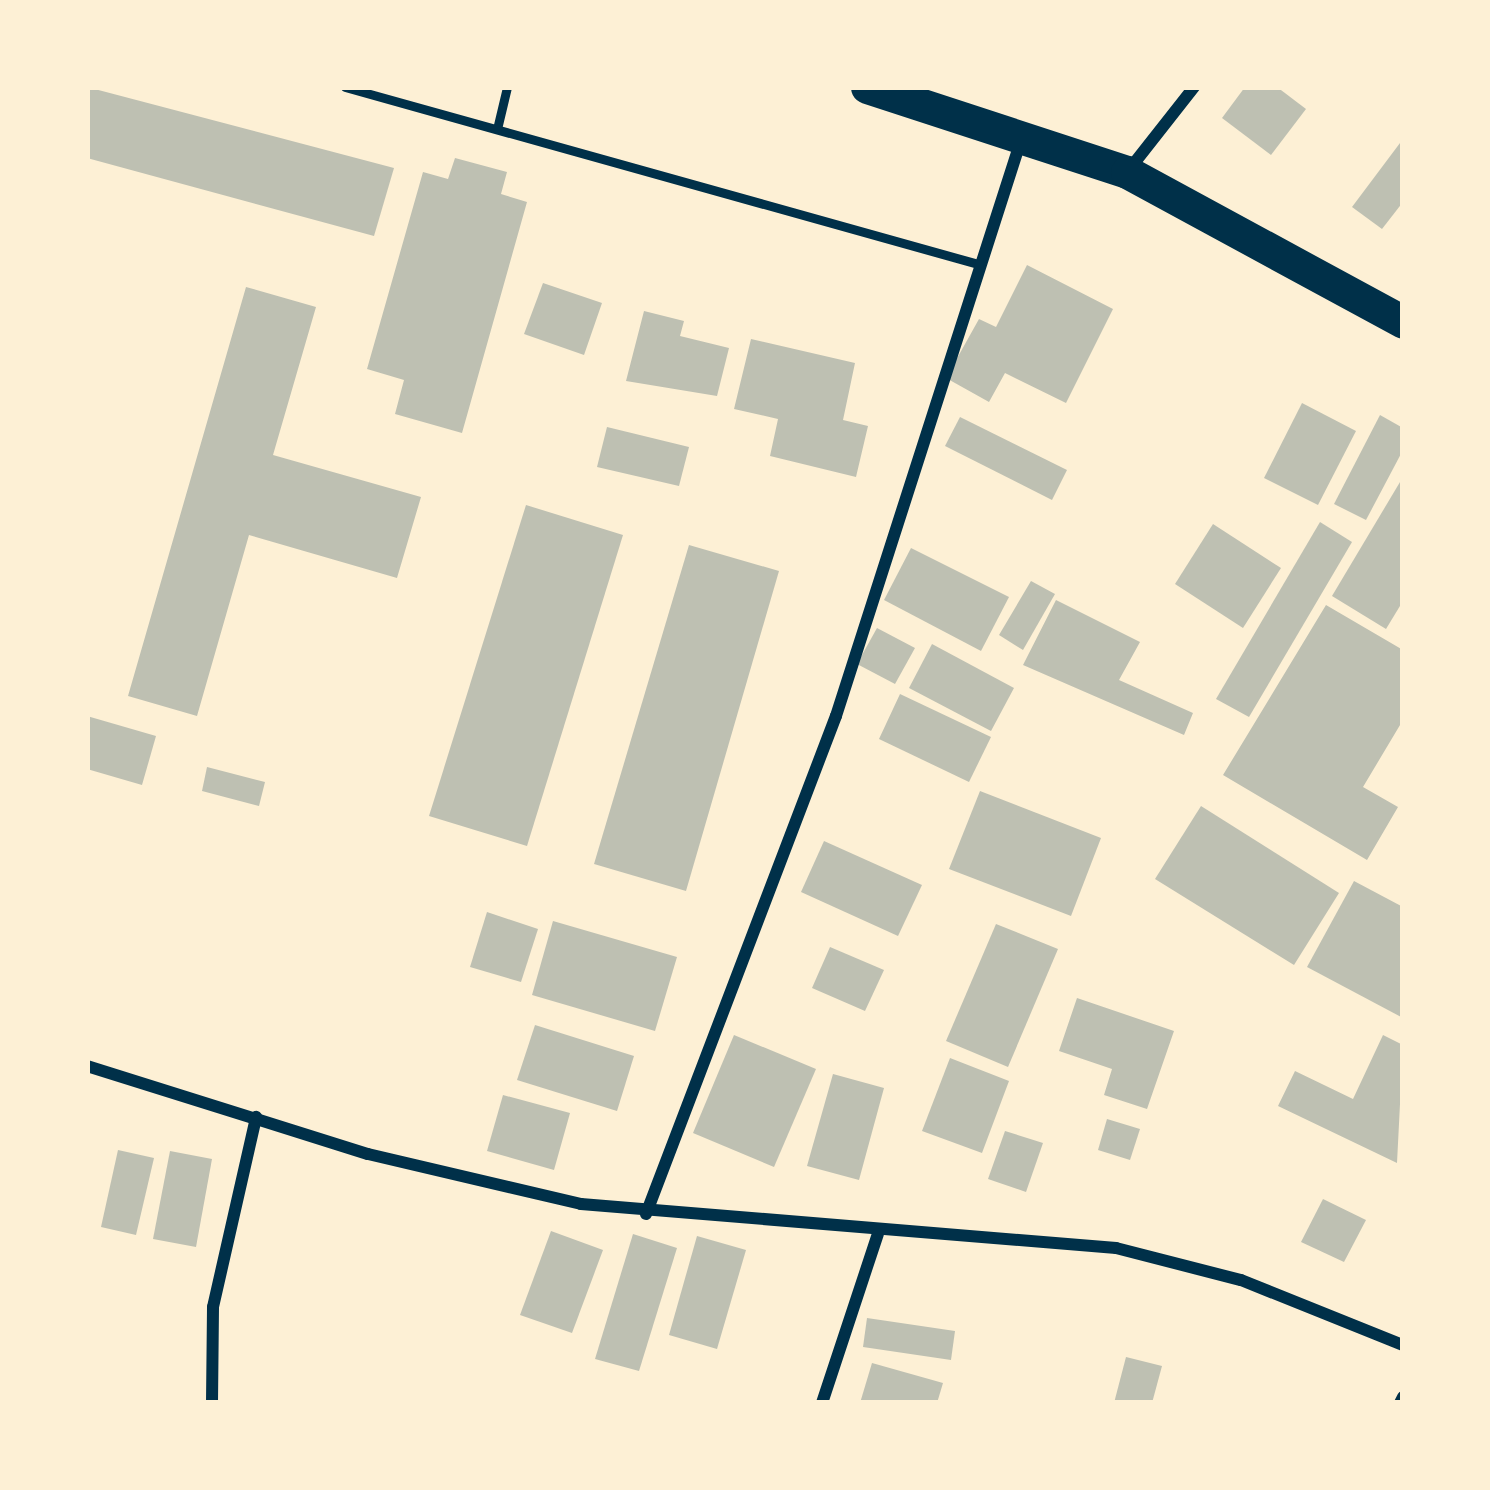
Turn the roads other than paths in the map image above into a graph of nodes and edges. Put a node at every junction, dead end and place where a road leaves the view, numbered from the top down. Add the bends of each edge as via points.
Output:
1 (344, 87) edge
2 (507, 87) edge
3 (867, 87) edge
4 (1194, 87) edge
5 (497, 129) junction
6 (1024, 133) junction
7 (1127, 172) junction
8 (978, 264) junction
9 (1403, 322) edge
10 (87, 1066) edge
11 (256, 1117) junction
12 (646, 1214) junction
13 (878, 1234) junction
14 (1403, 1345) edge
15 (212, 1403) edge
16 (822, 1403) edge

1 - 5 lane
2 - 5 lane
3 - 6 highway
4 - 7 street
5 - 8 lane
6 - 7 highway
6 - 8 street
7 - 9 highway
8 - 12 street via 836,716
10 - 11 street
11 - 12 street via 368,1154
11 - 15 street via 213,1307
12 - 13 street
13 - 14 street via 1116,1248 1241,1280
13 - 16 street

